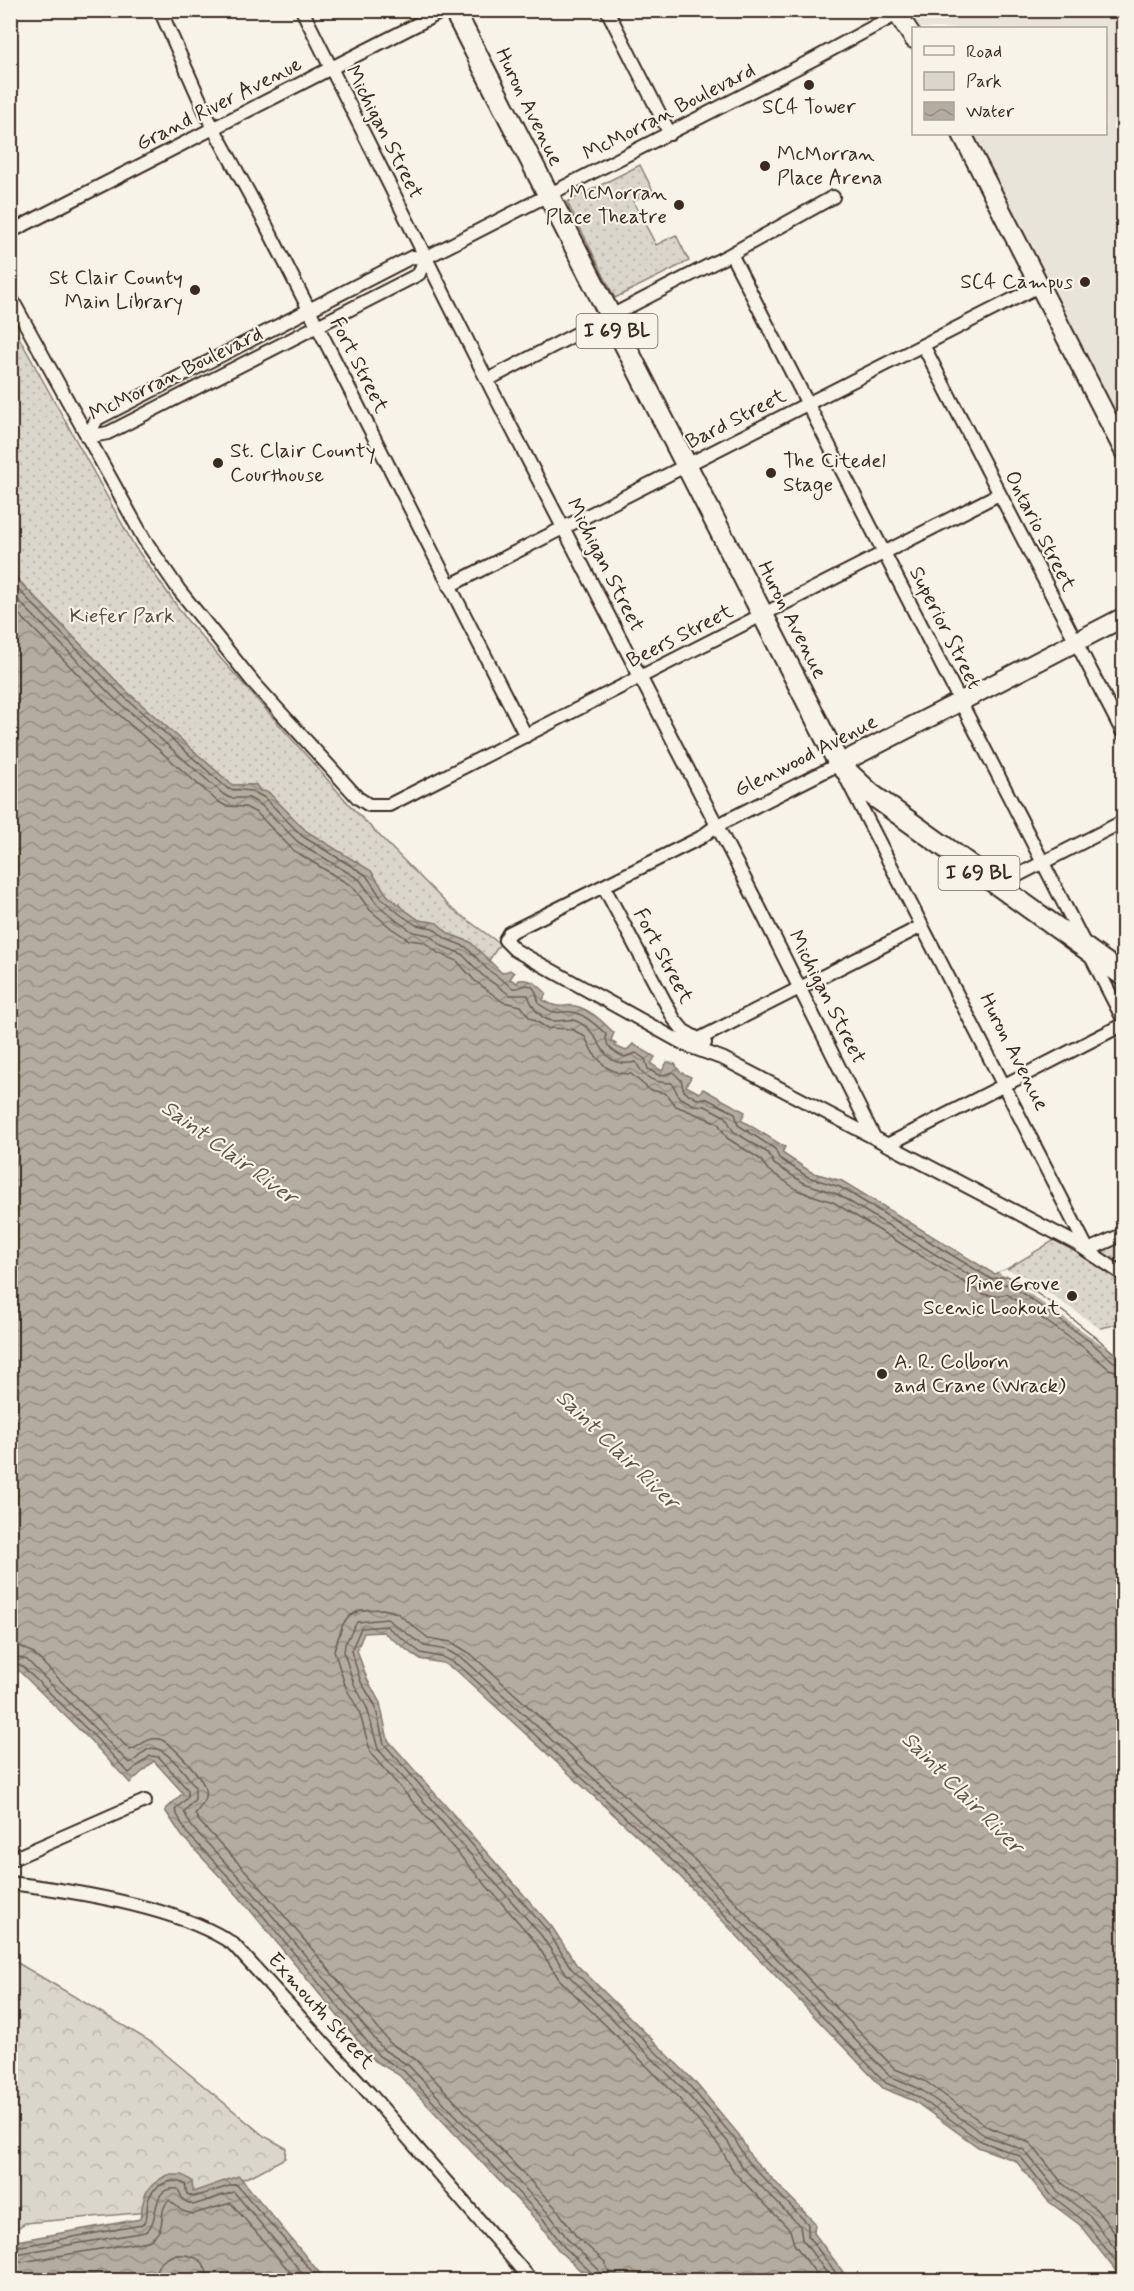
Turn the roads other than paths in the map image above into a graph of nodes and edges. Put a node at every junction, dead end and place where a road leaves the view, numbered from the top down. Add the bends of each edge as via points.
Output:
1 (160, 10) edge
2 (302, 10) edge
3 (445, 10) edge
4 (454, 10) edge
5 (607, 10) edge
6 (896, 12) edge
7 (912, 36) edge
8 (330, 69) junction
9 (215, 128) junction
10 (670, 134) junction
11 (963, 135) edge
12 (547, 196) junction
13 (833, 197) dead end
14 (10, 232) edge
15 (731, 254) junction
16 (425, 258) junction
17 (1039, 286) junction
18 (10, 296) edge
19 (309, 309) junction
20 (609, 316) junction
21 (318, 328) junction
22 (923, 345) junction
23 (487, 380) junction
24 (809, 404) junction
25 (87, 437) junction
26 (1124, 451) edge
27 (687, 466) junction
28 (999, 494) junction
29 (564, 528) junction
30 (885, 553) junction
31 (449, 586) junction
32 (764, 615) junction
33 (1124, 617) edge
34 (1076, 643) junction
35 (641, 678) junction
36 (961, 702) junction
37 (1124, 735) edge
38 (526, 736) junction
39 (839, 764) junction
40 (1124, 821) edge
41 (716, 826) junction
42 (1042, 863) junction
43 (997, 886) junction
44 (604, 887) junction
45 (922, 926) junction
46 (1087, 950) junction
47 (1124, 976) edge
48 (800, 988) junction
49 (1124, 1023) edge
50 (699, 1039) junction
51 (724, 1059) junction
52 (1003, 1086) junction
53 (874, 1137) junction
54 (887, 1145) junction
55 (1124, 1234) edge
56 (1088, 1250) junction
57 (1124, 1275) edge
58 (145, 1801) dead end
59 (10, 1860) edge
60 (10, 1883) edge
61 (531, 2280) edge

1 - 9 street, Fort Street
2 - 8 street, Michigan Street
3 - 8 street, Grand River Avenue
4 - 12 main road, Huron Avenue / I 69 BL
5 - 10 street
6 - 7 street
6 - 10 street, McMorran Boulevard
8 - 9 street, Grand River Avenue
8 - 16 street, Michigan Street
9 - 14 street, Grand River Avenue
9 - 19 street, Fort Street
10 - 12 street, McMorran Boulevard
11 - 17 street
12 - 16 street, McMorran Boulevard
12 - 20 main road, Huron Avenue / I 69 BL
13 - 15 street
15 - 20 street
15 - 24 street, Superior Street
16 - 19 street, McMorran Boulevard via 412,257
16 - 21 street, McMorran Boulevard via 419,274
16 - 23 street, Michigan Street
17 - 22 street, Bard Street
17 - 26 street
18 - 25 street
19 - 21 street, Fort Street
19 - 25 street, McMorran Boulevard via 97,419
20 - 23 street
20 - 27 main road, Huron Avenue / I 69 BL
21 - 25 street, McMorran Boulevard via 108,433
21 - 31 street, Fort Street
22 - 24 street, Bard Street
22 - 28 street, Ontario Street
23 - 29 street, Michigan Street
24 - 27 street, Bard Street
24 - 30 street, Superior Street
25 - 38 street, Beers Street via 144,539 202,621 358,798 376,806 389,805
27 - 29 street, Bard Street
27 - 32 main road, Huron Avenue / I 69 BL
28 - 30 street, Beers Street
28 - 34 street, Ontario Street
29 - 31 street, Bard Street
29 - 35 street, Michigan Street
30 - 32 street, Beers Street
30 - 36 street, Superior Street
31 - 38 street, Fort Street
32 - 35 street, Beers Street
32 - 39 main road, Huron Avenue / I 69 BL
33 - 34 street, Glenwood Avenue
34 - 36 street, Glenwood Avenue
34 - 37 street, Ontario Street
35 - 38 street, Beers Street
35 - 41 street, Michigan Street
36 - 39 street, Glenwood Avenue
36 - 42 street, Superior Street
39 - 41 street, Glenwood Avenue
39 - 43 main road, I 69 BL via 871,794
39 - 45 street, Huron Avenue
40 - 42 street
41 - 44 street, Glenwood Avenue
41 - 48 street, Michigan Street
42 - 43 street
42 - 46 street, Superior Street
43 - 46 main road, I 69 BL
44 - 50 street, Fort Street via 674,1019 684,1031
44 - 51 street, Glenwood Avenue via 509,933 505,940 515,950 686,1045
45 - 48 street
45 - 52 street, Huron Avenue
46 - 47 main road, I 69 BL
46 - 49 street, Superior Street
48 - 50 street
48 - 53 street, Michigan Street
49 - 52 street
50 - 51 street, Fort Street
51 - 53 street
52 - 54 street
52 - 56 street, Huron Avenue
53 - 54 street
54 - 56 street
55 - 56 street
56 - 57 street
58 - 59 street
60 - 61 street, Exmouth Street via 101,1898 162,1914 204,1928 233,1944

